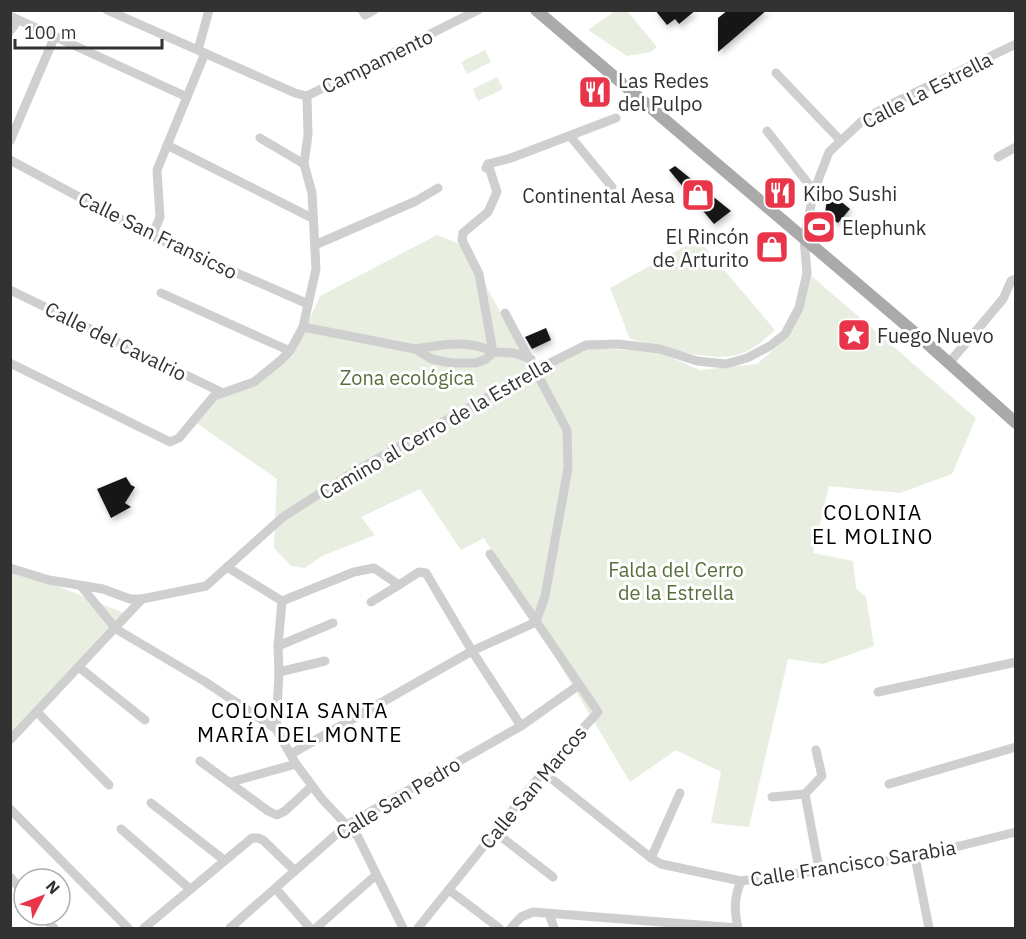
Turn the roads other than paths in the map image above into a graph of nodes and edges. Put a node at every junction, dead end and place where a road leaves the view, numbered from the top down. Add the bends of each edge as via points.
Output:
1 (107, 10) edge
2 (209, 10) edge
3 (362, 10) edge
4 (374, 10) edge
5 (478, 10) edge
6 (536, 10) edge
7 (14, 18) edge
8 (10, 31) edge
9 (55, 36) junction
10 (1016, 44) edge
11 (202, 52) junction
12 (776, 73) dead end
13 (307, 96) junction
14 (188, 97) junction
15 (616, 118) dead end
16 (767, 132) dead end
17 (570, 136) junction
18 (260, 138) dead end
19 (10, 141) edge
20 (840, 141) junction
21 (167, 145) junction
22 (1016, 147) edge
23 (998, 157) dead end
24 (10, 160) edge
25 (303, 164) junction
26 (612, 187) dead end
27 (438, 188) dead end
28 (814, 191) junction
29 (312, 218) junction
30 (152, 236) junction
31 (804, 239) junction
32 (315, 245) junction
33 (1016, 279) edge
34 (10, 290) edge
35 (161, 293) dead end
36 (308, 304) junction
37 (505, 313) dead end
38 (303, 327) junction
39 (415, 349) junction
40 (290, 351) junction
41 (493, 352) junction
42 (531, 360) junction
43 (10, 363) edge
44 (949, 363) junction
45 (536, 370) junction
46 (221, 392) junction
47 (1016, 423) edge
48 (490, 554) dead end
49 (227, 567) junction
50 (10, 568) edge
51 (399, 585) junction
52 (81, 586) junction
53 (142, 599) junction
54 (282, 601) junction
55 (371, 603) dead end
56 (536, 622) junction
57 (333, 623) dead end
58 (116, 628) junction
59 (278, 646) junction
60 (472, 651) junction
61 (325, 661) dead end
62 (1016, 662) edge
63 (80, 668) junction
64 (279, 672) junction
65 (579, 686) junction
66 (878, 692) dead end
67 (38, 712) junction
68 (145, 720) dead end
69 (521, 726) junction
70 (276, 729) junction
71 (10, 740) edge
72 (1016, 747) edge
73 (816, 750) dead end
74 (291, 754) junction
75 (200, 761) dead end
76 (296, 764) junction
77 (543, 772) junction
78 (231, 782) junction
79 (889, 784) dead end
80 (109, 785) dead end
81 (312, 786) junction
82 (680, 793) dead end
83 (805, 794) junction
84 (772, 797) dead end
85 (151, 803) dead end
86 (10, 809) edge
87 (347, 825) junction
88 (121, 829) dead end
89 (495, 832) junction
90 (1015, 835) edge
91 (915, 857) junction
92 (651, 858) junction
93 (224, 860) junction
94 (819, 869) junction
95 (295, 871) junction
96 (376, 875) junction
97 (552, 877) dead end
98 (741, 881) junction
99 (190, 889) junction
100 (276, 889) junction
101 (449, 891) junction
102 (549, 913) junction
103 (128, 928) edge
104 (144, 928) edge
105 (230, 928) edge
106 (310, 928) edge
107 (316, 928) edge
108 (404, 928) edge
109 (418, 928) edge
110 (499, 928) edge
111 (511, 928) edge
112 (554, 928) edge
113 (929, 928) edge

1 - 11 street
2 - 11 street
3 - 4 street via 365,15
5 - 13 street, Campamento
6 - 31 main road
7 - 8 street
7 - 9 street
9 - 14 street
9 - 19 street
10 - 20 street, Calle La Estrella via 886,106
11 - 13 street
11 - 14 street
12 - 20 street
13 - 25 street via 309,135
14 - 21 street
15 - 17 street
16 - 28 street
17 - 26 street
17 - 41 street via 487,166 497,192 488,212 463,233 462,240 479,274
18 - 25 street
20 - 28 street, Calle La Estrella via 830,152
21 - 29 street
21 - 30 street via 157,170 160,217
22 - 23 street
24 - 30 street, Calle San Fransicso
25 - 29 street via 312,193
27 - 32 street
28 - 31 street, Calle La Estrella
29 - 32 street
30 - 36 street, Calle San Fransicso
31 - 44 main road
31 - 45 street, Camino al Cerro de la Estrella via 807,273 799,308 785,334 747,358 726,364 698,361 660,349 586,345
32 - 36 street via 316,269
33 - 44 street via 1011,281 1004,299
34 - 46 street, Calle del Cavalrio
35 - 40 street
36 - 38 street
37 - 42 street
38 - 39 street
38 - 40 street
39 - 41 street via 460,344 480,345
39 - 41 street via 432,359 451,363 476,363
40 - 46 street via 254,382
41 - 42 street via 514,353
42 - 45 street
43 - 46 street via 170,442
44 - 47 main road
45 - 49 street, Camino al Cerro de la Estrella via 347,476 283,517
45 - 56 street via 567,430 568,468 545,596
48 - 56 street, Calle San Marcos
49 - 53 street, Camino al Cerro de la Estrella via 206,586
49 - 54 street
50 - 52 street, Camino al Cerro de la Estrella
51 - 54 street via 374,568
51 - 55 street
51 - 60 street via 419,572 426,573
52 - 53 street, Camino al Cerro de la Estrella
52 - 58 street
53 - 58 street
54 - 59 street
56 - 60 street
56 - 65 street, Calle San Marcos
57 - 59 street
58 - 63 street
58 - 70 street
59 - 64 street
60 - 69 street
60 - 74 street
61 - 64 street
62 - 66 street
63 - 67 street
63 - 68 street
64 - 70 street
65 - 69 street, Calle San Pedro
65 - 77 street, Calle San Marcos via 598,712
67 - 71 street
67 - 80 street
69 - 87 street, Calle San Pedro
70 - 74 street
72 - 79 street
73 - 83 street via 822,776
74 - 76 street
75 - 78 street
76 - 78 street
76 - 81 street
77 - 89 street, Calle San Marcos
77 - 92 street, Calle Francisco Sarabia
78 - 81 street via 277,814
81 - 87 street
82 - 92 street
83 - 84 street
83 - 94 street
85 - 93 street
86 - 103 street
87 - 95 street, Calle San Pedro
87 - 96 street via 358,837
88 - 99 street
89 - 97 street
89 - 101 street, Calle San Marcos
90 - 91 street, Calle Francisco Sarabia
91 - 94 street, Calle Francisco Sarabia
91 - 113 street
92 - 98 street, Calle Francisco Sarabia via 661,864
93 - 95 street via 252,838 258,838
93 - 99 street
94 - 98 street, Calle Francisco Sarabia
95 - 100 street, Calle San Pedro
96 - 107 street
96 - 108 street
98 - 102 street via 734,909 738,928
99 - 104 street
100 - 105 street, Calle San Pedro
100 - 106 street
101 - 109 street, Calle San Marcos
101 - 110 street
102 - 111 street via 527,913
102 - 112 street

